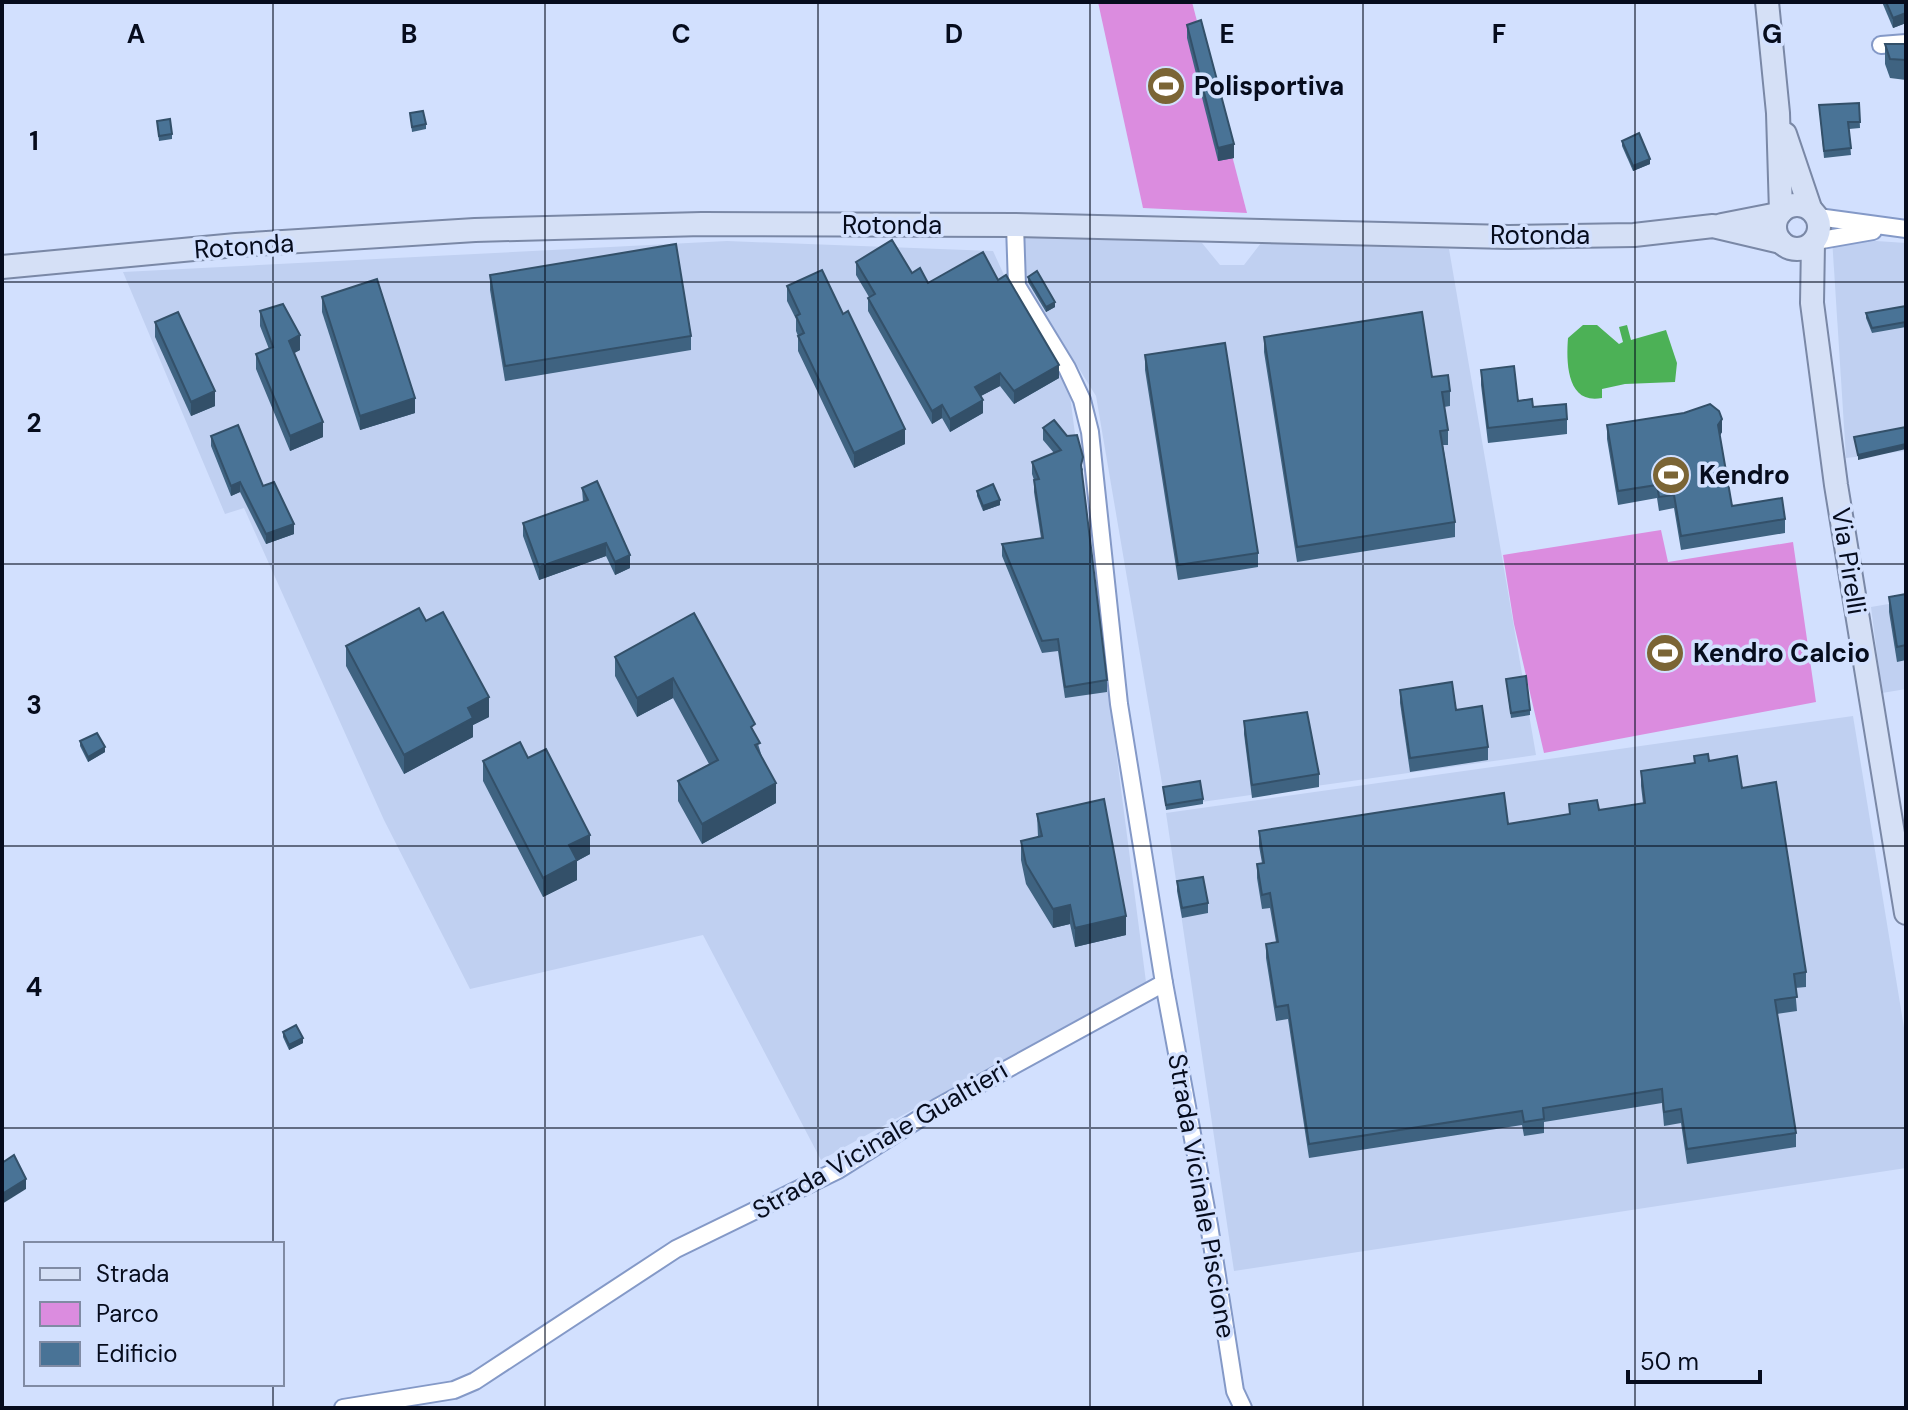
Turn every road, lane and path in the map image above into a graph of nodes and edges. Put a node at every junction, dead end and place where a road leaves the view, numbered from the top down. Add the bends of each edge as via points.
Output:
1 (1767, 2) edge
2 (1906, 43) edge
3 (1881, 45) dead end
4 (1778, 113) junction
5 (1780, 213) junction
6 (1814, 213) junction
7 (1015, 225) junction
8 (1713, 226) junction
9 (1886, 229) junction
10 (1906, 229) edge
11 (1814, 242) junction
12 (1782, 244) junction
13 (2, 267) edge
14 (1812, 303) junction
15 (1906, 913) edge
16 (1164, 983) junction
17 (343, 1408) edge
18 (1243, 1408) edge

1 - 4 main road
2 - 3 street
4 - 5 main road
4 - 6 main road
5 - 6 main road via 1799,204
5 - 8 main road
5 - 12 main road via 1774,225
6 - 9 street
6 - 11 main road via 1820,229
7 - 8 main road, Rotonda via 1509,237 1634,235
7 - 13 main road, Rotonda via 475,230
7 - 16 street via 1017,286 1067,368 1090,432 1119,704
8 - 12 main road, Rotonda
9 - 10 street
9 - 11 street
11 - 12 main road via 1794,250
11 - 14 main road, Via Pirelli
12 - 14 main road, Via Pirelli
14 - 15 main road, Via Pirelli
16 - 17 street, Strada Vicinale Gualtieri via 938,1107 838,1170 676,1249 475,1381 454,1390
16 - 18 street, Strada Vicinale Piscione via 1235,1391

